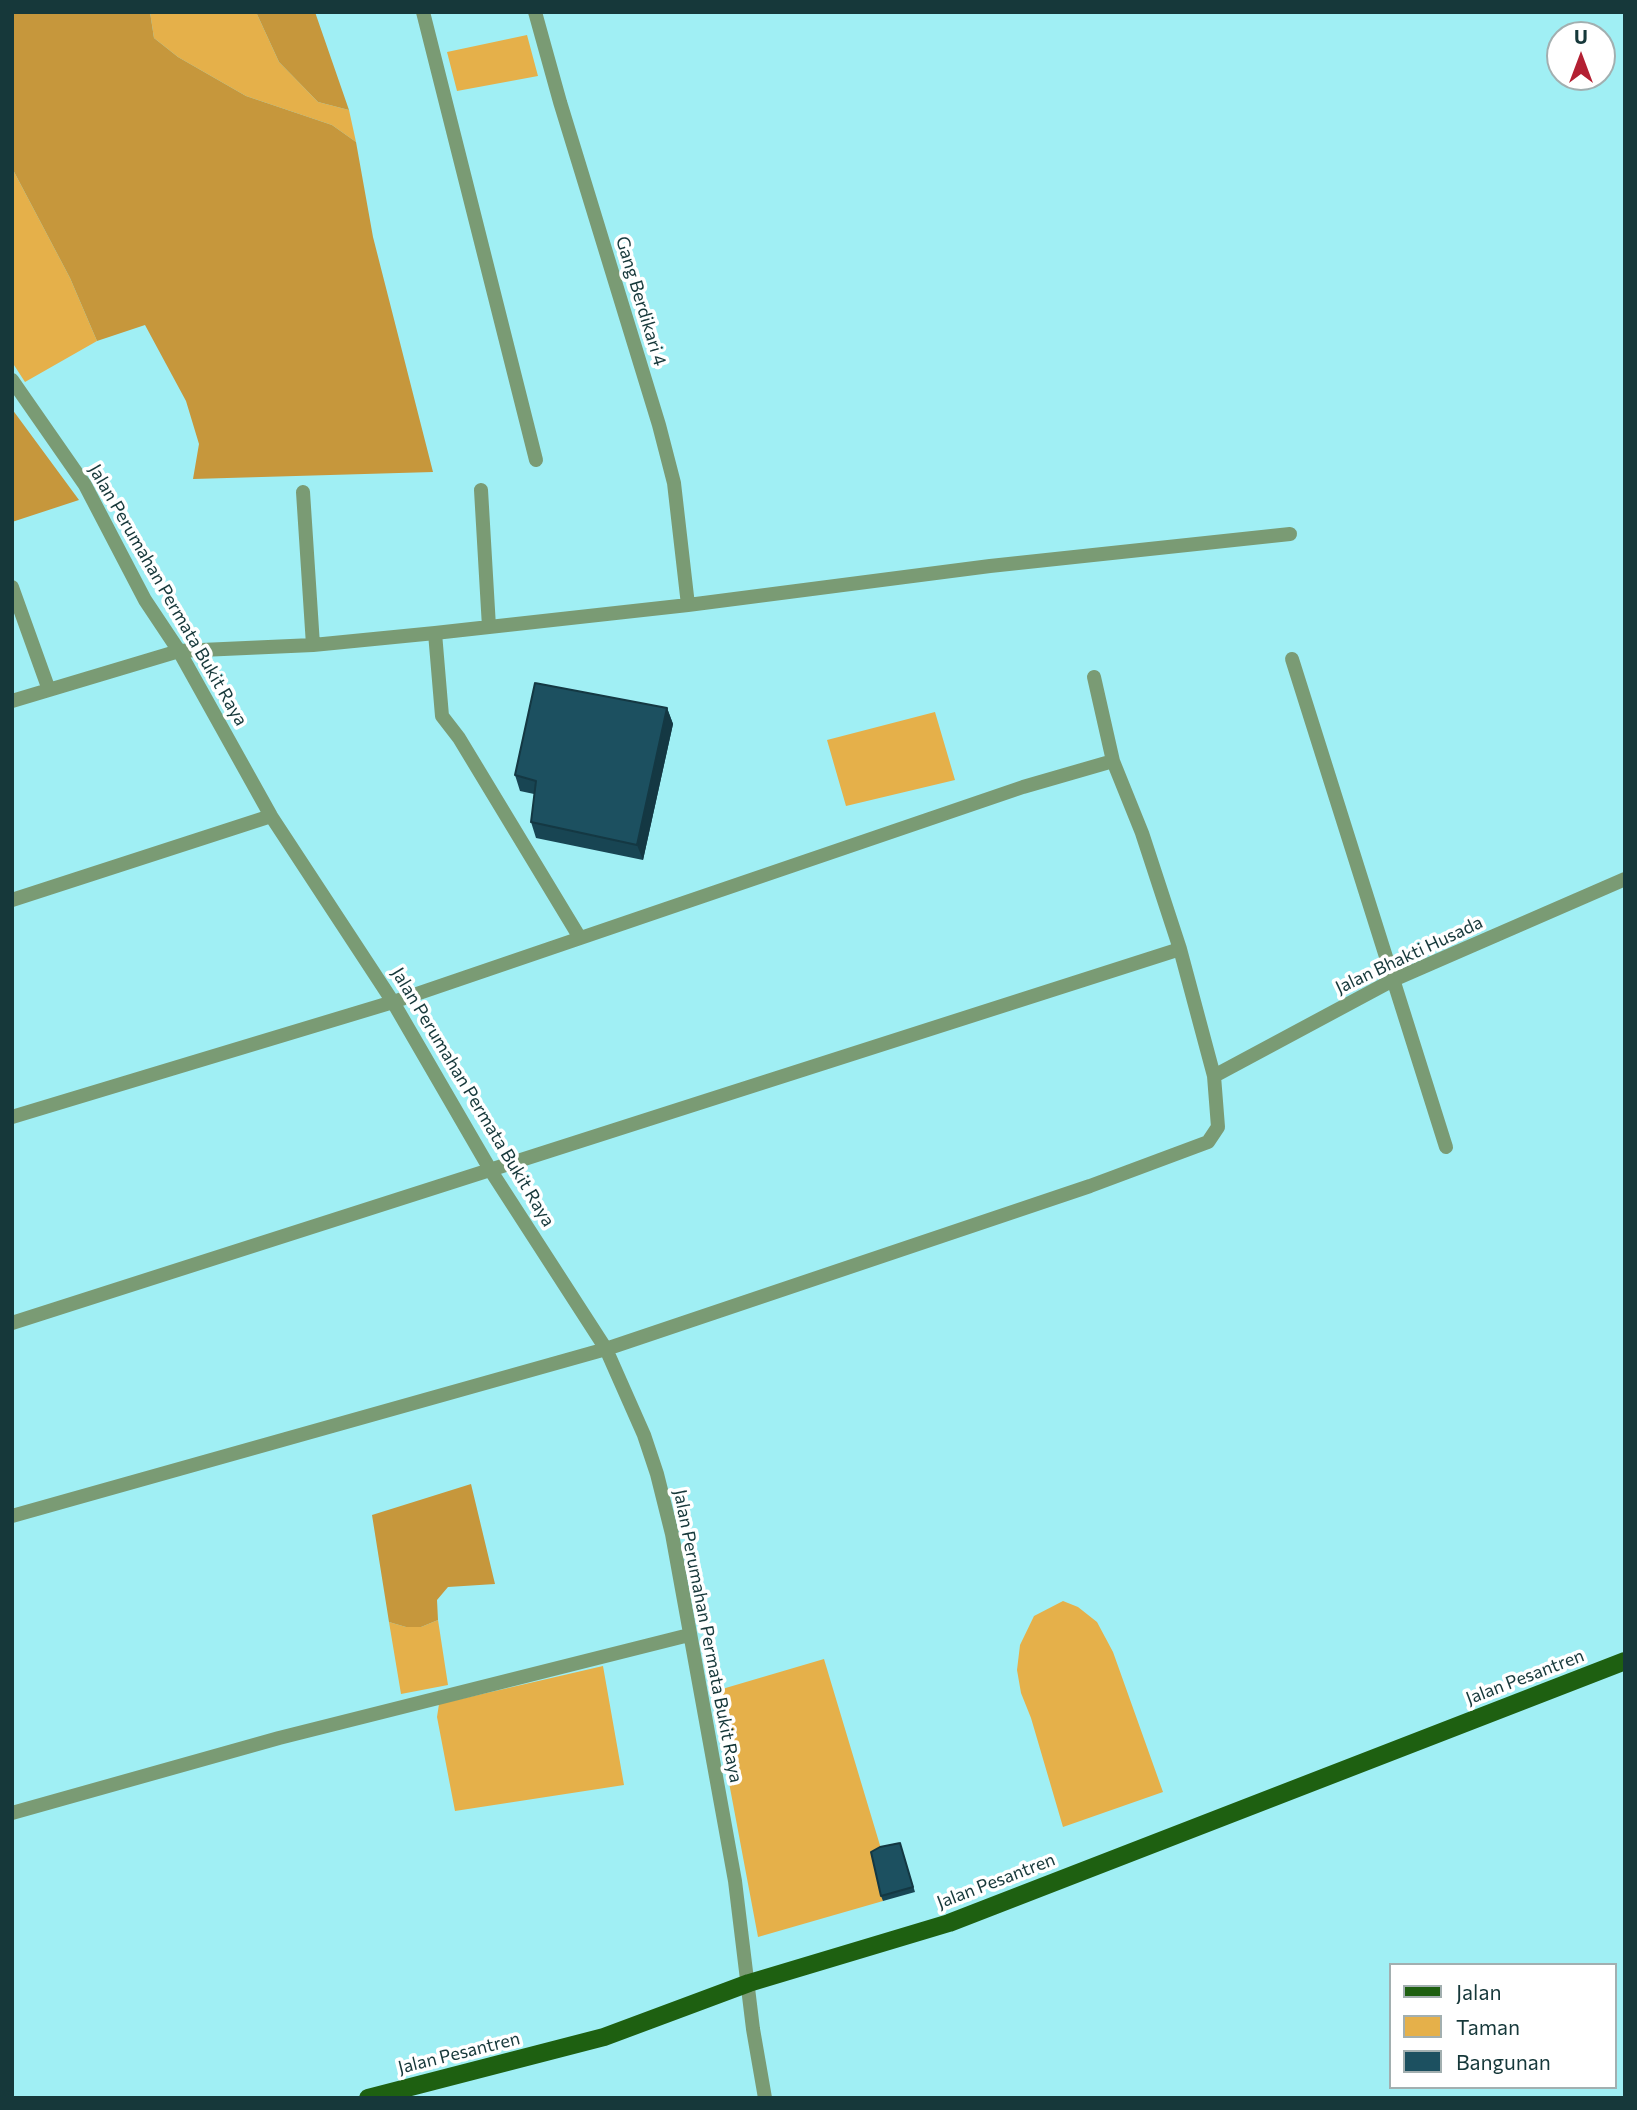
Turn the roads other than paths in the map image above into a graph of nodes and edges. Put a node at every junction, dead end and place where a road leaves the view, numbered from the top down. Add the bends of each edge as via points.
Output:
1 (424, 12) edge
2 (535, 12) edge
3 (12, 380) edge
4 (536, 460) dead end
5 (481, 490) dead end
6 (303, 492) dead end
7 (1290, 534) dead end
8 (12, 587) edge
9 (688, 605) junction
10 (489, 627) junction
11 (435, 633) junction
12 (313, 645) junction
13 (179, 651) junction
14 (1292, 659) dead end
15 (1094, 677) dead end
16 (49, 690) junction
17 (12, 701) edge
18 (1113, 761) junction
19 (271, 816) junction
20 (1625, 879) edge
21 (12, 900) edge
22 (580, 938) junction
23 (1180, 949) junction
24 (1393, 980) junction
25 (393, 1002) junction
26 (1214, 1076) junction
27 (12, 1117) edge
28 (1446, 1147) dead end
29 (491, 1171) junction
30 (12, 1323) edge
31 (606, 1349) junction
32 (12, 1516) edge
33 (689, 1635) junction
34 (1625, 1661) edge
35 (12, 1813) edge
36 (749, 1983) junction
37 (368, 2098) edge
38 (765, 2098) edge

1 - 4 street
2 - 9 street, Gang Berdikari 4 via 674,483
3 - 13 street, Jalan Perumahan Permata Bukit Raya via 85,485 145,600
5 - 10 street
6 - 12 street
7 - 9 street
8 - 16 street
9 - 10 street
10 - 11 street
11 - 12 street
11 - 22 street via 442,716
12 - 13 street
13 - 16 street
13 - 19 street, Jalan Perumahan Permata Bukit Raya
14 - 24 street
15 - 18 street
16 - 17 street
18 - 22 street via 1023,787
18 - 23 street
19 - 21 street
19 - 25 street, Jalan Perumahan Permata Bukit Raya
20 - 24 street, Jalan Bhakti Husada
22 - 25 street
23 - 26 street
23 - 29 street
24 - 26 street, Jalan Bhakti Husada
24 - 28 street
25 - 27 street
25 - 29 street, Jalan Perumahan Permata Bukit Raya
26 - 31 street via 1218,1127 1200,1147
29 - 30 street
29 - 31 street, Jalan Perumahan Permata Bukit Raya
31 - 32 street
31 - 33 street, Jalan Perumahan Permata Bukit Raya via 657,1474
33 - 35 street via 279,1738
33 - 36 street, Jalan Perumahan Permata Bukit Raya via 735,1881
34 - 36 main road, Jalan Pesantren via 949,1923
36 - 37 main road, Jalan Pesantren via 604,2037
36 - 38 street, Jalan Perumahan Permata Bukit Raya

